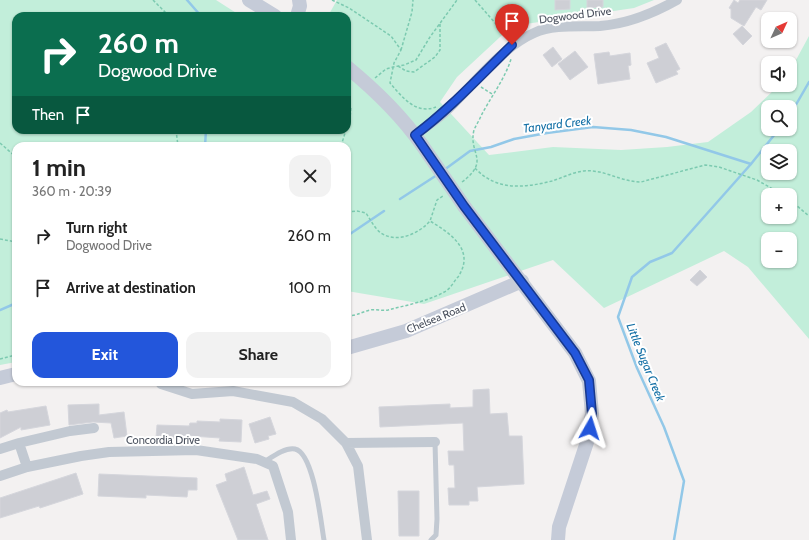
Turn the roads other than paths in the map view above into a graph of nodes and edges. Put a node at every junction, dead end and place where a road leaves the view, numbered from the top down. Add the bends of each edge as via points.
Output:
1 (250, 0) edge
2 (299, 0) edge
3 (677, 0) edge
4 (663, 4) edge
5 (269, 12) edge
6 (298, 12) edge
7 (351, 70) edge
8 (418, 140) junction
9 (522, 281) junction
10 (351, 347) edge
11 (12, 375) edge
12 (0, 378) edge
13 (167, 386) edge
14 (94, 428) dead end
15 (435, 442) joint
16 (20, 443) junction
17 (346, 443) junction
18 (0, 449) edge
19 (264, 462) junction
20 (27, 467) junction
21 (0, 476) edge
22 (291, 540) edge
23 (324, 540) edge
24 (367, 540) edge
25 (431, 540) edge
26 (558, 540) edge

1 - 5 main road
2 - 6 main road
3 - 4 street, Dogwood Drive
4 - 8 street, Dogwood Drive via 639,18 601,26 563,26 535,32 512,45
7 - 8 main road via 372,88
8 - 9 main road, bridge via 464,206
9 - 10 main road, Chelsea Road via 406,331
9 - 26 main road via 575,353 589,380 592,414 587,442 559,527
11 - 12 main road
13 - 17 street via 192,394 233,391 293,402 322,419
14 - 16 street
15 - 17 street
15 - 25 lane via 437,519 436,535
16 - 18 street
16 - 20 street
17 - 24 street via 358,466
19 - 20 street, Concordia Drive via 196,450 117,452
19 - 22 street via 273,466 288,512
19 - 23 lane via 288,449 295,449 302,454 308,464 316,491
20 - 21 street, Concordia Drive

